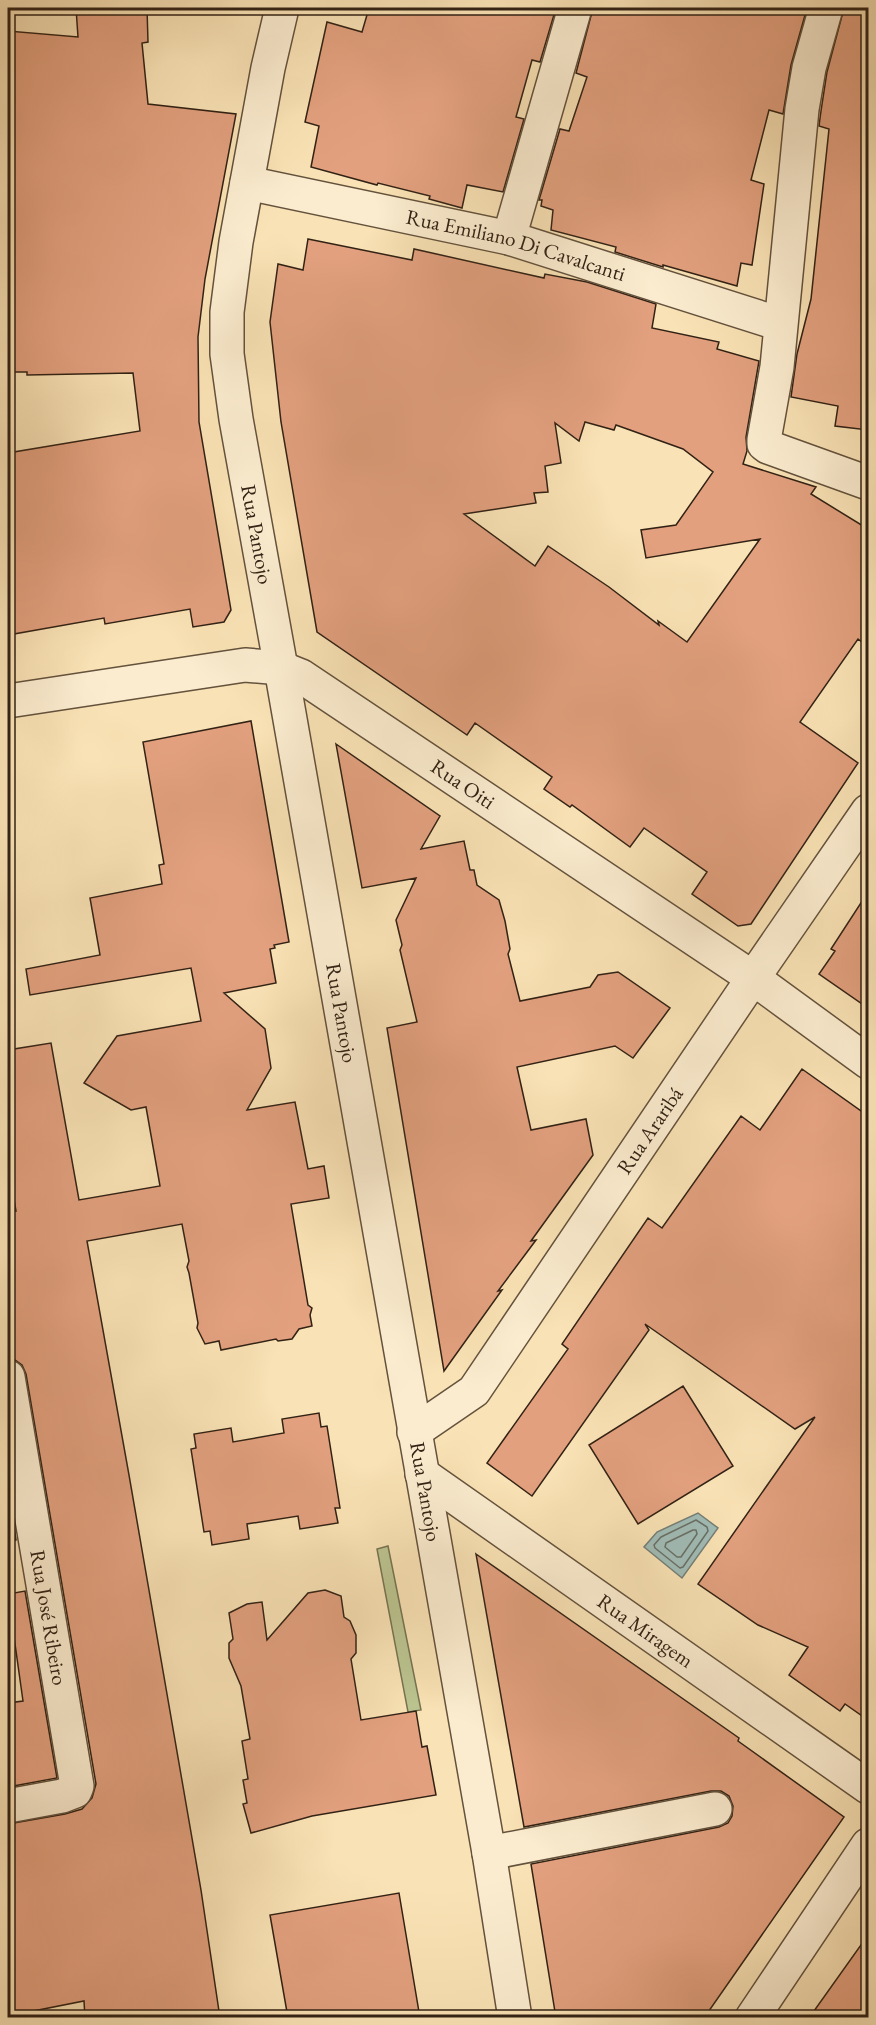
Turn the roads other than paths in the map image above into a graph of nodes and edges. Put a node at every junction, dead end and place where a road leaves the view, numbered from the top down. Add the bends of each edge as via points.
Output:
1 (282, 8) edge
2 (575, 8) edge
3 (826, 8) edge
4 (248, 183) junction
5 (509, 238) junction
6 (780, 324) junction
7 (868, 483) edge
8 (281, 668) junction
9 (8, 701) edge
10 (868, 811) edge
11 (753, 978) junction
12 (868, 1062) edge
13 (8, 1377) edge
14 (414, 1432) junction
15 (422, 1474) junction
16 (868, 1787) edge
17 (8, 1806) edge
18 (715, 1809) dead end
19 (868, 1845) edge
20 (489, 1853) junction
21 (515, 2018) edge
22 (752, 2018) edge

1 - 4 street, Rua Pantojo
2 - 5 street
3 - 6 street via 802,109
4 - 5 street, Rua Emiliano Di Cavalcanti
4 - 8 street, Rua Pantojo via 227,312 227,354
5 - 6 street, Rua Emiliano Di Cavalcanti
6 - 7 street via 764,444
8 - 9 street, Rua Oiti via 225,667
8 - 11 street, Rua Oiti via 327,692
8 - 14 street, Rua Pantojo
10 - 11 street, Rua Araribá
11 - 12 street, Rua Oiti
11 - 14 street, Rua Araribá via 474,1391
13 - 17 street, Rua José Ribeiro via 77,1786 75,1791 62,1796
14 - 15 street, Rua Pantojo
15 - 16 street, Rua Miragem
15 - 20 street, Rua Pantojo
18 - 20 street
19 - 22 street
20 - 21 street, Rua Pantojo

